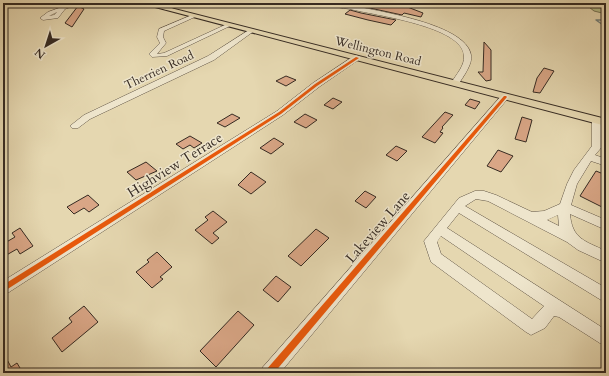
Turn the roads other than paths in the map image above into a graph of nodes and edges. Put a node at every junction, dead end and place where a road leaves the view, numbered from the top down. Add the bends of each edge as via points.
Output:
1 (78, 3) edge
2 (143, 3) edge
3 (181, 3) edge
4 (330, 3) edge
5 (62, 9) dead end
6 (167, 9) junction
7 (194, 16) junction
8 (229, 25) junction
9 (251, 31) junction
10 (357, 58) junction
11 (455, 83) junction
12 (506, 97) junction
13 (601, 122) edge
14 (75, 126) dead end
15 (606, 137) edge
16 (596, 145) junction
17 (588, 156) junction
18 (606, 163) edge
19 (564, 207) junction
20 (458, 208) junction
21 (530, 217) junction
22 (606, 225) edge
23 (440, 229) junction
24 (571, 238) junction
25 (606, 257) edge
26 (3, 288) edge
27 (606, 296) edge
28 (562, 310) junction
29 (606, 339) edge
30 (269, 373) edge

1 - 5 street
2 - 6 main road, Wellington Road
3 - 6 street
4 - 11 street via 420,23 438,28 452,36 468,54
6 - 7 main road, Wellington Road
7 - 8 main road, Wellington Road
7 - 8 street via 161,30 160,37 163,43 154,56 165,55
8 - 9 main road, Wellington Road
9 - 10 main road, Wellington Road
9 - 14 street, Therrien Road via 210,58 87,117
10 - 11 main road, Wellington Road
10 - 26 street, Highview Terrace via 280,113
11 - 12 main road, Wellington Road
12 - 13 main road, Wellington Road
12 - 30 street, Lakeview Lane
13 - 16 street
15 - 16 street
16 - 17 street
17 - 18 street
17 - 19 street via 573,183
19 - 21 street via 546,216
19 - 22 street
19 - 24 street via 563,225
20 - 21 street via 466,198 477,195 492,197
20 - 23 street
20 - 27 street
21 - 24 street
23 - 28 street
23 - 28 street via 430,241 436,258 531,327 540,323 551,308
24 - 25 street
28 - 29 street

